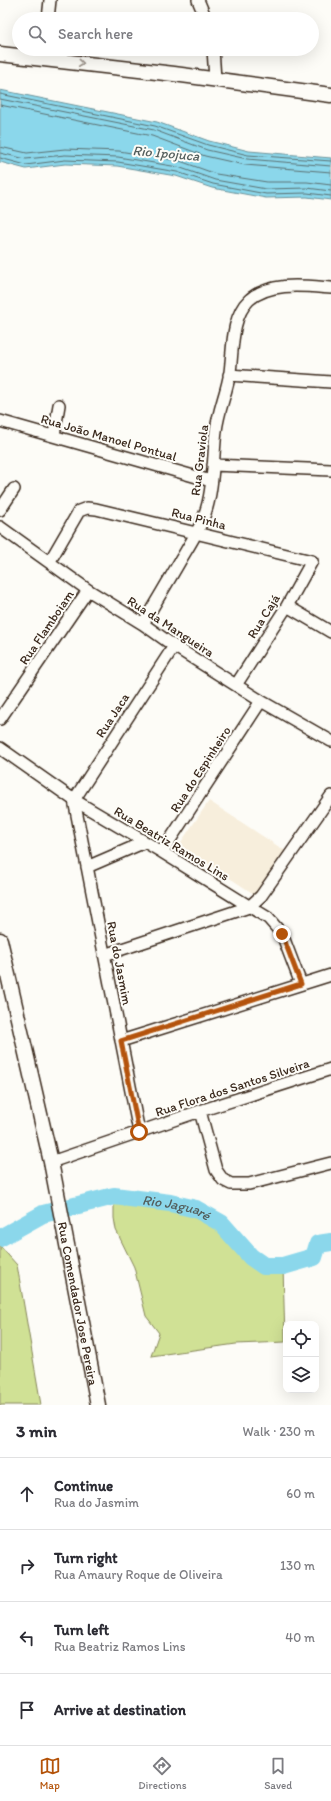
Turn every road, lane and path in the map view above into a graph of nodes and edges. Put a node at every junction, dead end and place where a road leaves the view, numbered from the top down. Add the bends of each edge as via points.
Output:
1 (50, 0) edge
2 (198, 0) edge
3 (49, 12) edge
4 (203, 12) edge
5 (0, 54) edge
6 (12, 54) edge
7 (58, 56) edge
8 (213, 56) edge
9 (215, 79) junction
10 (331, 95) edge
11 (331, 288) edge
12 (230, 375) junction
13 (331, 382) edge
14 (59, 406) dead end
15 (0, 421) edge
16 (54, 435) junction
17 (213, 465) junction
18 (331, 470) edge
19 (211, 481) junction
20 (14, 489) dead end
21 (0, 510) edge
22 (0, 527) edge
23 (197, 532) junction
24 (50, 561) junction
25 (312, 561) joint
26 (88, 590) junction
27 (287, 606) junction
28 (143, 624) junction
29 (331, 632) edge
30 (174, 646) junction
31 (236, 685) junction
32 (261, 701) junction
33 (0, 719) edge
34 (331, 741) edge
35 (0, 748) edge
36 (331, 796) edge
37 (74, 800) junction
38 (144, 842) junction
39 (162, 852) junction
40 (87, 867) junction
41 (249, 907) junction
42 (0, 940) edge
43 (104, 955) junction
44 (331, 975) edge
45 (4, 978) edge
46 (301, 984) junction
47 (121, 1041) junction
48 (331, 1070) edge
49 (200, 1110) junction
50 (139, 1132) junction
51 (51, 1162) junction
52 (331, 1163) edge
53 (98, 1405) edge

1 - 3 street
2 - 4 street
5 - 6 street
7 -> 9 street
8 - 9 street
9 - 10 street
11 - 12 street, Rua Graviola via 273,288 249,301 241,312 235,330
12 - 13 street
12 - 17 street, Rua Graviola via 220,406
14 - 16 street
15 - 16 street, Rua João Manoel Pontual
16 - 19 street, Rua João Manoel Pontual
17 - 18 street
17 - 19 street, Rua Graviola
19 - 23 street, Rua Graviola via 207,507
20 - 21 street
22 - 24 street, Rua da Mangueira
23 - 24 street, Rua Pinha via 87,508 79,511
23 - 25 street, Rua Pinha
23 - 28 street, Rua Graviola
24 - 26 street, Rua da Mangueira
25 - 27 street, Rua Cajá
26 - 28 street, Rua da Mangueira
26 - 33 street, Rua Flamboiam
27 - 29 street
27 - 31 street, Rua Cajá
28 - 30 street, Rua da Mangueira
30 - 31 street, Rua da Mangueira
30 - 37 street, Rua Jaca
31 - 32 street, Rua da Mangueira
32 - 34 street, Rua da Mangueira
32 - 39 street, Rua do Espinheiro
35 - 37 street, Rua Beatriz Ramos Lins
36 - 41 street via 261,896
37 - 38 street, Rua Beatriz Ramos Lins
37 - 40 street, Rua do Jasmim
38 - 39 street, Rua Beatriz Ramos Lins
38 - 40 street
39 - 41 street, Rua Beatriz Ramos Lins
40 - 43 street, Rua do Jasmim
41 - 43 street
41 - 46 street, Rua Beatriz Ramos Lins via 268,918 282,934
42 - 45 street, Rua Comendador Jose Pereira
43 - 47 street, Rua do Jasmim
44 - 46 street
45 - 51 street, Rua Comendador Jose Pereira
46 - 47 street
47 - 50 street, Rua do Jasmim
48 - 49 street, Rua Flora dos Santos Silveira
49 - 50 street, Rua Flora dos Santos Silveira
49 - 52 street via 216,1170 223,1180 231,1184 249,1184
50 - 51 street, Rua Flora dos Santos Silveira
51 - 53 street, Rua Comendador Jose Pereira

